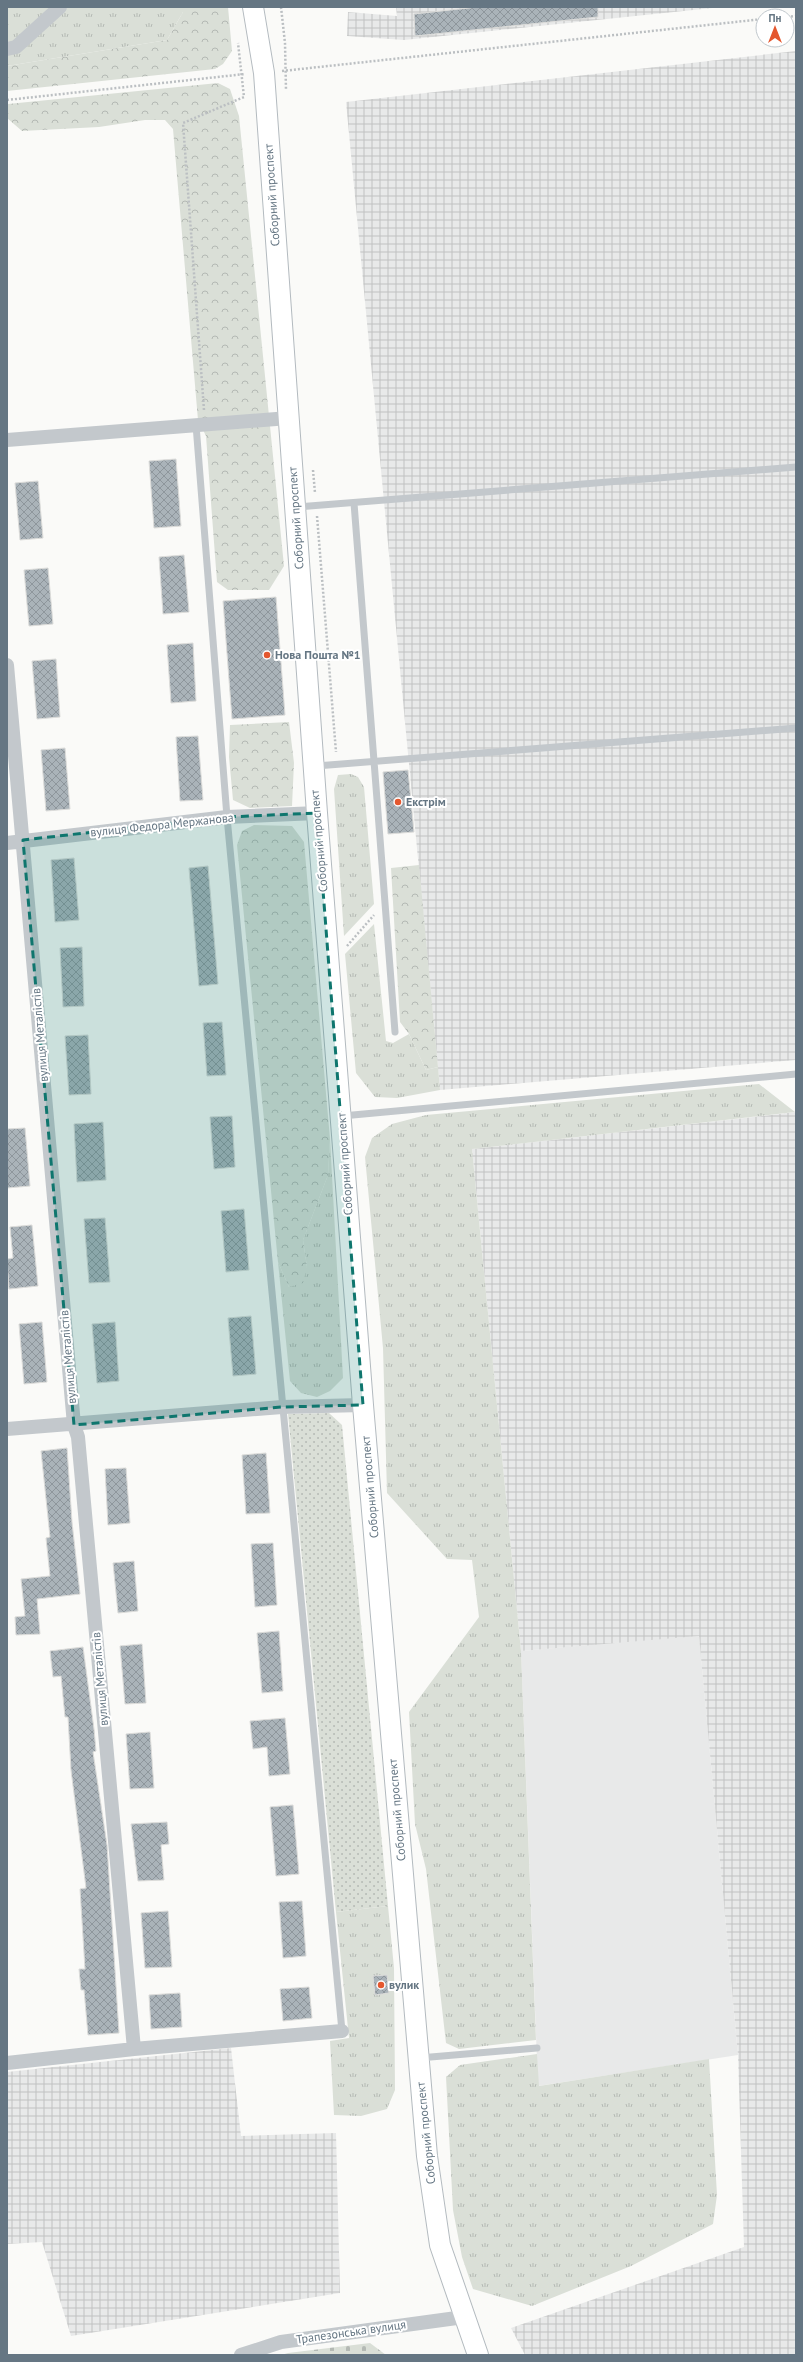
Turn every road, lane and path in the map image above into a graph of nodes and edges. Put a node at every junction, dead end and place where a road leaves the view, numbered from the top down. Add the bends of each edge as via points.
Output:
1 (60, 7) edge
2 (253, 7) edge
3 (755, 20) edge
4 (238, 39) dead end
5 (7, 49) edge
6 (264, 72) junction
7 (242, 75) junction
8 (7, 100) edge
9 (289, 418) junction
10 (201, 425) junction
11 (7, 440) edge
12 (796, 467) edge
13 (354, 503) junction
14 (295, 508) junction
15 (7, 665) edge
16 (796, 728) edge
17 (374, 762) junction
18 (313, 766) junction
19 (317, 813) junction
20 (227, 817) junction
21 (23, 840) junction
22 (7, 842) edge
23 (385, 902) junction
24 (329, 965) junction
25 (395, 1032) dead end
26 (796, 1074) edge
27 (342, 1116) junction
28 (362, 1405) junction
29 (282, 1407) junction
30 (74, 1425) junction
31 (7, 1429) edge
32 (342, 2031) joint
33 (537, 2048) dead end
34 (134, 2049) junction
35 (419, 2058) junction
36 (7, 2063) edge
37 (464, 2317) junction
38 (241, 2355) edge
39 (478, 2355) edge

1 - 5 street via 16,47
2 - 6 main road, Соборний проспект
3 - 6 path
4 - 7 path
6 - 7 path
6 - 9 main road, Соборний проспект
7 - 8 path
7 - 10 path via 244,97 183,122
9 - 10 street
9 - 14 main road, Соборний проспект
10 - 11 street
10 - 20 lane
12 - 13 lane
13 - 14 lane
13 - 17 lane
14 - 18 main road, Соборний проспект
15 - 21 street, вулиця Металістів
16 - 17 lane
17 - 18 lane
17 - 23 lane
18 - 19 main road, Соборний проспект
19 - 20 street, вулиця Федора Мержанова
19 - 24 main road, Соборний проспект
20 - 21 street, вулиця Федора Мержанова
20 - 29 lane
21 - 22 street, вулиця Федора Мержанова
21 - 30 street, вулиця Металістів
23 - 24 path
23 - 25 lane
24 - 27 main road, Соборний проспект
26 - 27 lane
27 - 28 main road, Соборний проспект
28 - 29 street
28 - 35 main road, Соборний проспект
29 - 30 street
29 - 32 lane
30 - 31 street
30 - 34 street, вулиця Металістів via 79,1445
32 - 34 street
33 - 35 lane
34 - 36 street
35 - 37 main road, Соборний проспект via 427,2156 440,2245
37 - 38 street, Трапезонська вулиця via 281,2342
37 - 39 main road, Соборний проспект

